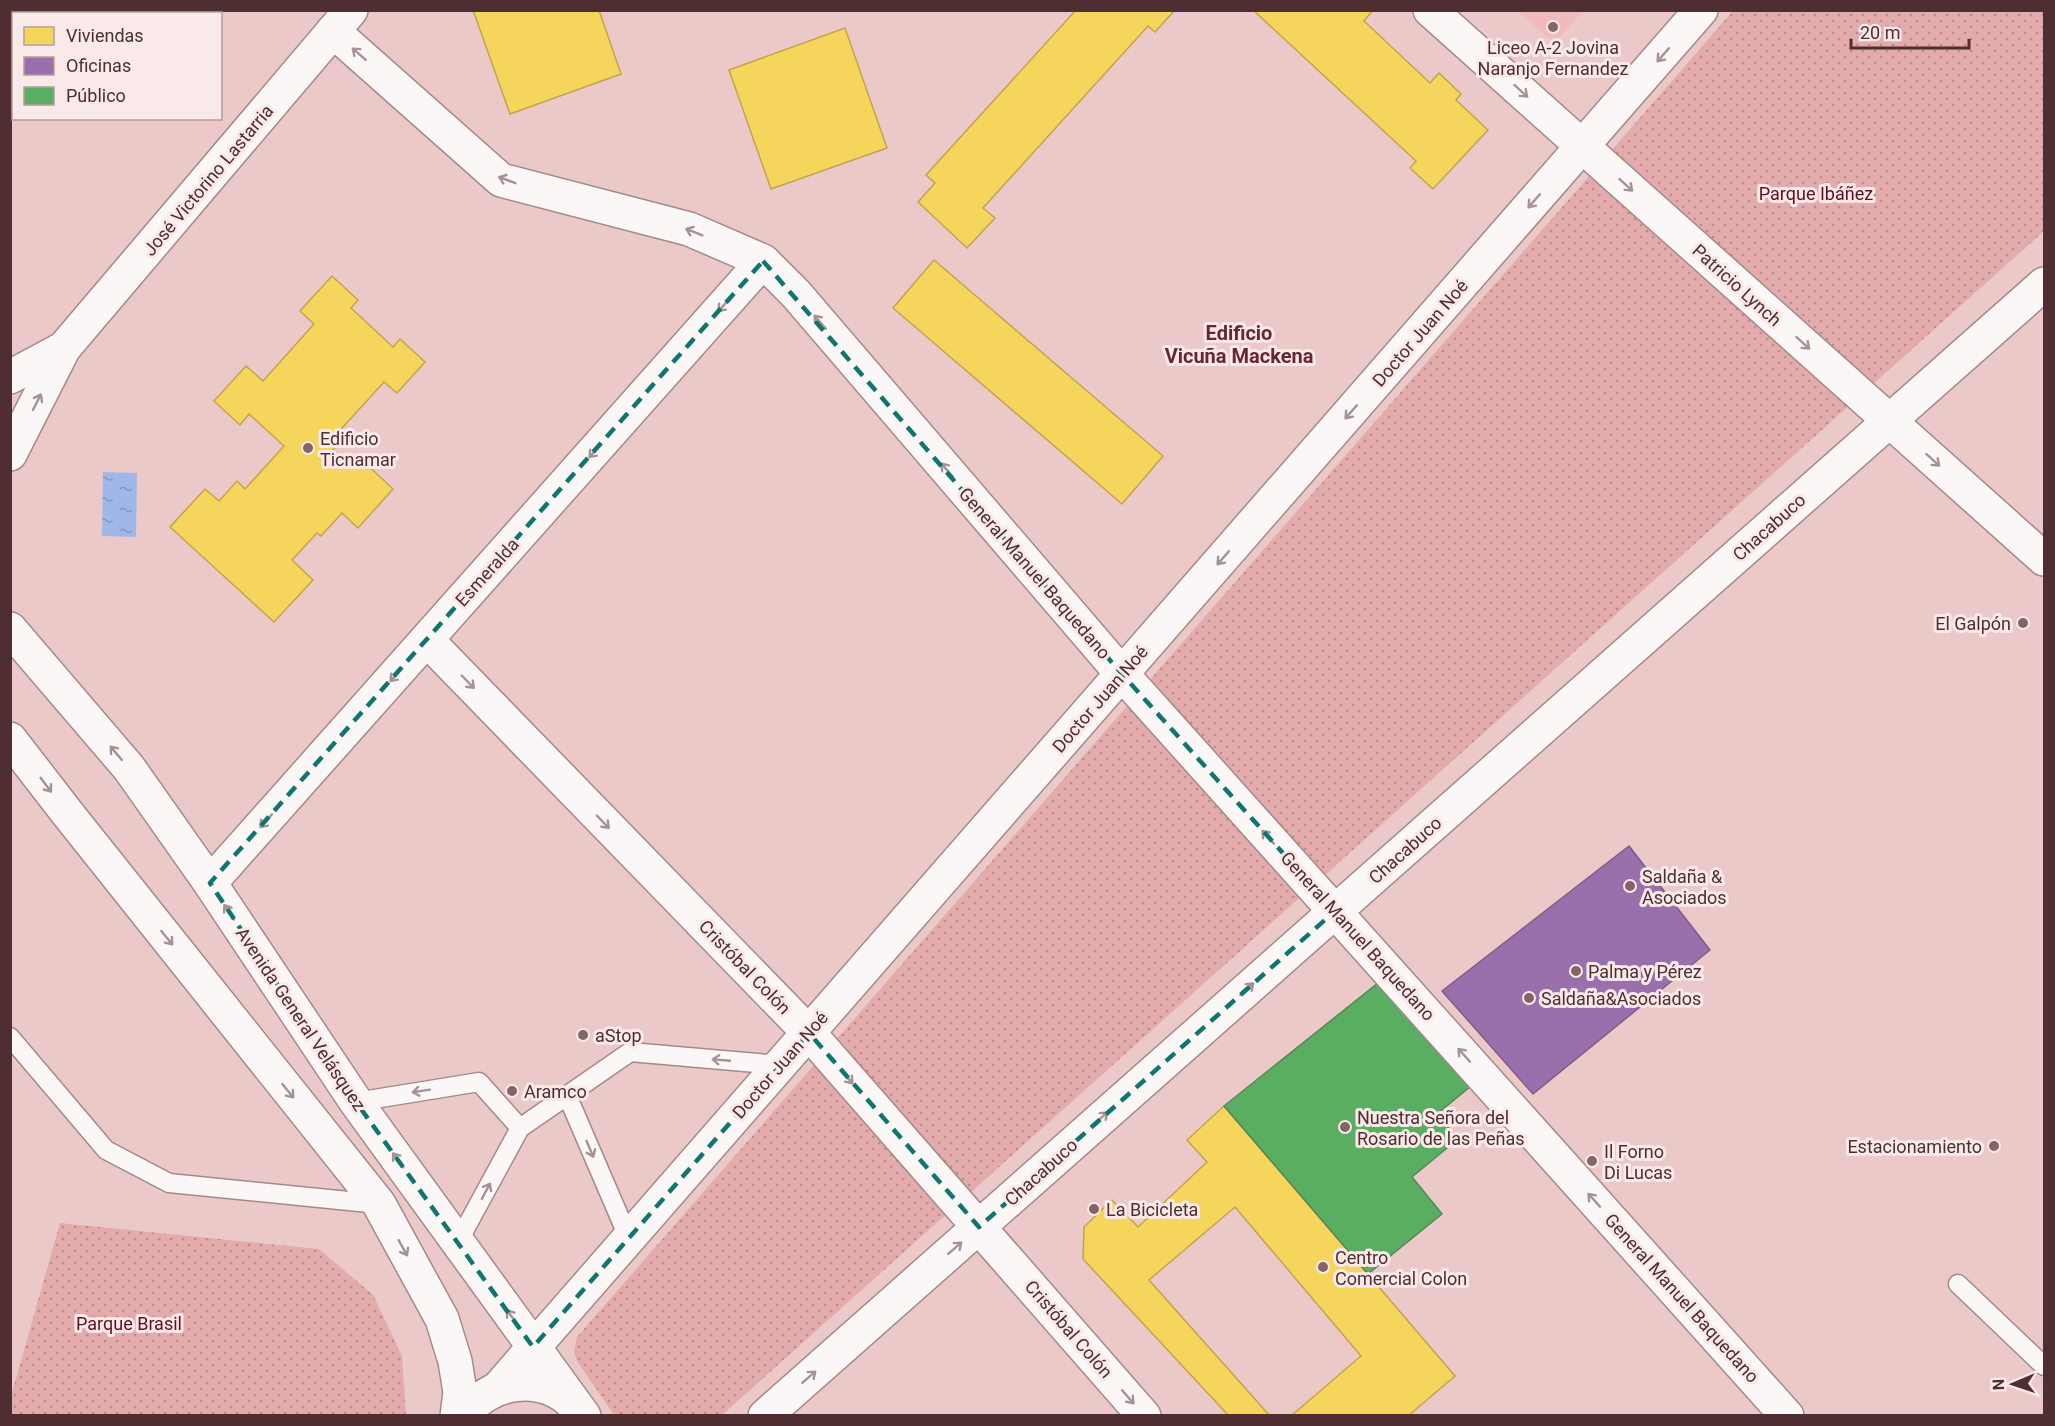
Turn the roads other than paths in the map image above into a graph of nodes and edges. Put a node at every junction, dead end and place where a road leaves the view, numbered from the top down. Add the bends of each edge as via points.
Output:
1 (1430, 10) edge
2 (1701, 10) edge
3 (342, 21) edge
4 (1582, 146) junction
5 (763, 261) junction
6 (2044, 284) edge
7 (64, 348) junction
8 (10, 377) edge
9 (1890, 421) junction
10 (10, 454) edge
11 (2044, 559) edge
12 (10, 629) edge
13 (427, 640) junction
14 (1122, 674) junction
15 (10, 739) edge
16 (210, 883) junction
17 (1335, 911) junction
18 (808, 1033) junction
19 (10, 1037) edge
20 (780, 1065) junction
21 (567, 1095) junction
22 (356, 1102) junction
23 (520, 1128) junction
24 (379, 1204) junction
25 (979, 1227) junction
26 (628, 1239) junction
27 (458, 1242) junction
28 (1958, 1284) dead end
29 (533, 1347) junction
30 (2044, 1366) edge
31 (499, 1387) junction
32 (457, 1416) edge
33 (464, 1416) edge
34 (584, 1416) edge
35 (765, 1416) edge
36 (1144, 1416) edge
37 (1787, 1416) edge

1 -> 4 street, Patricio Lynch
2 -> 4 street, Doctor Juan Noé
5 -> 3 street, General Manuel Baquedano via 688,229 501,180
3 - 7 street, José Victorino Lastarria
4 -> 9 street, Patricio Lynch
4 -> 14 street, Doctor Juan Noé
5 -> 13 street, Esmeralda
14 -> 5 street, General Manuel Baquedano via 796,294
6 - 9 street, Chacabuco
7 - 8 street, José Victorino Lastarria
10 -> 7 street, José Victorino Lastarria
9 -> 11 street, Patricio Lynch
9 - 17 street, Chacabuco
16 -> 12 street, Avenida General Velásquez via 129,768
13 -> 16 street, Esmeralda
13 -> 18 street, Cristóbal Colón
17 -> 14 street, General Manuel Baquedano
14 - 18 street, Doctor Juan Noé
15 -> 24 street
22 -> 16 street, Avenida General Velásquez
25 -> 17 street, Chacabuco
37 -> 17 street, General Manuel Baquedano
18 - 20 street, Doctor Juan Noé
18 -> 25 street, Cristóbal Colón
19 - 24 lane via 106,1150 169,1183
20 -> 21 lane via 630,1052
20 - 26 street, Doctor Juan Noé
21 - 23 lane
21 -> 26 lane
23 -> 22 lane via 479,1082
27 -> 22 street, Avenida General Velásquez
27 -> 23 lane
24 -> 32 street via 441,1319 455,1361 460,1392
35 -> 25 street, Chacabuco
25 -> 36 street, Cristóbal Colón
26 - 29 street, Doctor Juan Noé
29 -> 27 street, Avenida General Velásquez
28 - 30 lane
29 - 31 street, Doctor Juan Noé
29 - 34 street, Avenida General Velásquez
31 - 33 street, Doctor Juan Noé via 480,1398
31 - 34 street via 523,1384 548,1388 564,1396

